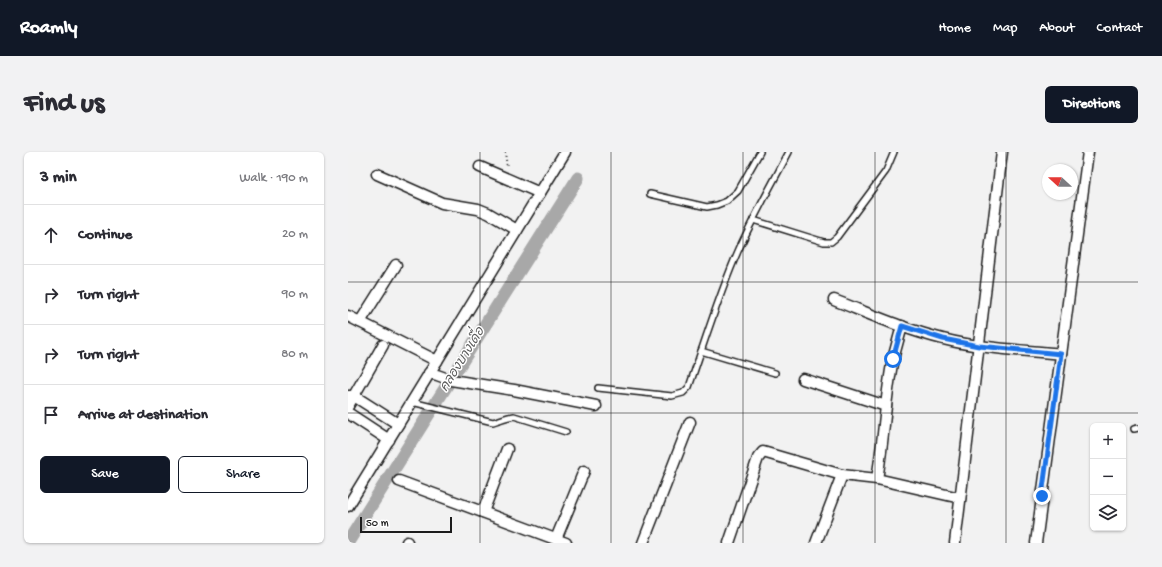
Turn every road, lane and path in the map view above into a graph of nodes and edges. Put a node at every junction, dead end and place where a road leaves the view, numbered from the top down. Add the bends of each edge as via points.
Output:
1 (566, 152) edge
2 (760, 152) edge
3 (789, 152) edge
4 (894, 152) edge
5 (1002, 152) edge
6 (1088, 152) edge
7 (480, 167) dead end
8 (377, 174) dead end
9 (540, 193) junction
10 (650, 194) dead end
11 (753, 220) junction
12 (517, 230) junction
13 (396, 265) dead end
14 (834, 300) dead end
15 (348, 316) edge
16 (360, 322) junction
17 (902, 326) junction
18 (382, 345) dead end
19 (979, 346) junction
20 (701, 351) junction
21 (1061, 354) junction
22 (437, 361) junction
23 (775, 373) dead end
24 (433, 374) junction
25 (803, 379) dead end
26 (598, 388) dead end
27 (351, 396) edge
28 (412, 402) junction
29 (348, 406) edge
30 (596, 406) dead end
31 (886, 406) junction
32 (348, 413) edge
33 (690, 422) dead end
34 (398, 424) junction
35 (566, 432) dead end
36 (388, 440) junction
37 (507, 450) dead end
38 (584, 471) dead end
39 (842, 475) junction
40 (877, 479) junction
41 (399, 481) dead end
42 (960, 498) junction
43 (348, 506) edge
44 (483, 512) junction
45 (561, 541) edge
46 (644, 543) edge
47 (729, 543) edge
48 (816, 543) edge
49 (955, 543) edge
50 (1036, 543) edge

1 - 9 street
2 - 10 lane via 738,190 728,201 707,207
3 - 11 lane
4 - 11 lane via 886,171 831,242
5 - 19 street
6 - 21 street
7 - 9 street
8 - 12 street via 442,203 478,209
9 - 12 street
11 - 20 lane via 719,297
12 - 22 street
13 - 16 street
14 - 17 street
15 - 16 street
16 - 22 street
17 - 19 street via 943,339
17 - 31 street via 893,359
18 - 27 street
19 - 21 street
19 - 42 street
20 - 23 lane
20 - 26 lane via 689,387 683,393 672,396
21 - 50 street
22 - 24 street
24 - 28 street
24 - 30 street via 451,380
25 - 31 street
27 - 29 street
27 - 34 street
28 - 34 street
28 - 35 lane via 493,422 514,416
31 - 40 street
32 - 36 street
33 - 46 street
34 - 36 street
36 - 43 street
37 - 44 street
38 - 45 street
39 - 40 street
39 - 47 street via 763,452 758,458
39 - 48 street
40 - 42 street
41 - 44 street
42 - 49 street
44 - 45 street

